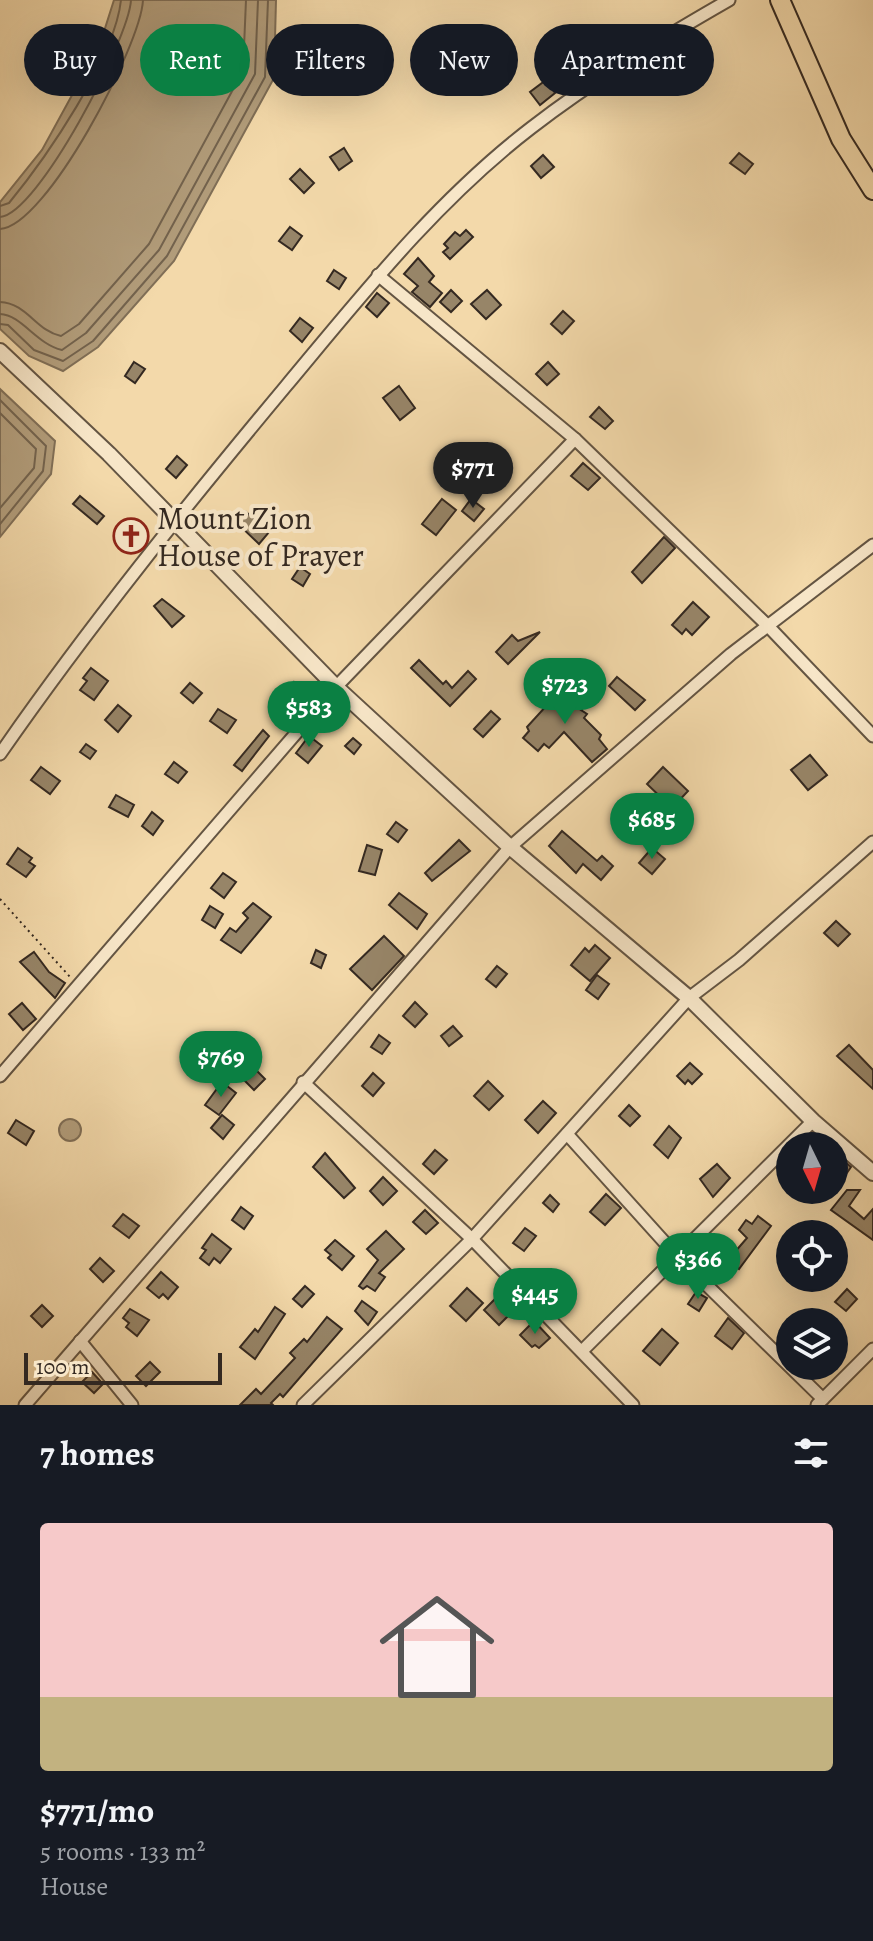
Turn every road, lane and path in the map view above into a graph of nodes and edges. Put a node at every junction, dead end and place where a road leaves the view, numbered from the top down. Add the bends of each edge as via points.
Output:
1 (729, 0) edge
2 (780, 0) edge
3 (873, 190) edge
4 (378, 275) junction
5 (0, 351) edge
6 (575, 439) junction
7 (174, 521) junction
8 (873, 545) edge
9 (768, 626) junction
10 (336, 687) junction
11 (873, 736) edge
12 (0, 754) edge
13 (873, 842) edge
14 (510, 847) junction
15 (0, 899) edge
16 (79, 987) junction
17 (689, 998) junction
18 (0, 1076) edge
19 (303, 1082) junction
20 (813, 1121) junction
21 (567, 1134) junction
22 (873, 1173) edge
23 (472, 1239) junction
24 (676, 1255) junction
25 (80, 1341) junction
26 (873, 1349) edge
27 (582, 1351) junction
28 (820, 1402) edge
29 (25, 1405) edge
30 (132, 1405) edge
31 (303, 1405) edge
32 (633, 1405) edge

1 - 4 street via 648,47 529,129 446,202
2 - 3 highway via 841,139
4 - 6 street
4 - 7 street
5 - 7 street
6 - 9 street
6 - 10 street
7 - 10 street
7 - 12 street via 75,646
8 - 9 street
9 - 11 street
9 - 14 street
10 - 14 street
10 - 16 street
13 - 17 street
14 - 17 street
14 - 19 street
15 - 16 path
16 - 18 street
17 - 20 street
17 - 21 street
19 - 23 street
19 - 25 street
20 - 22 street
20 - 24 street
21 - 23 street
21 - 24 street
23 - 27 street
23 - 31 street
24 - 27 street
24 - 28 street
25 - 29 street
25 - 30 street
26 - 28 street
27 - 32 street

